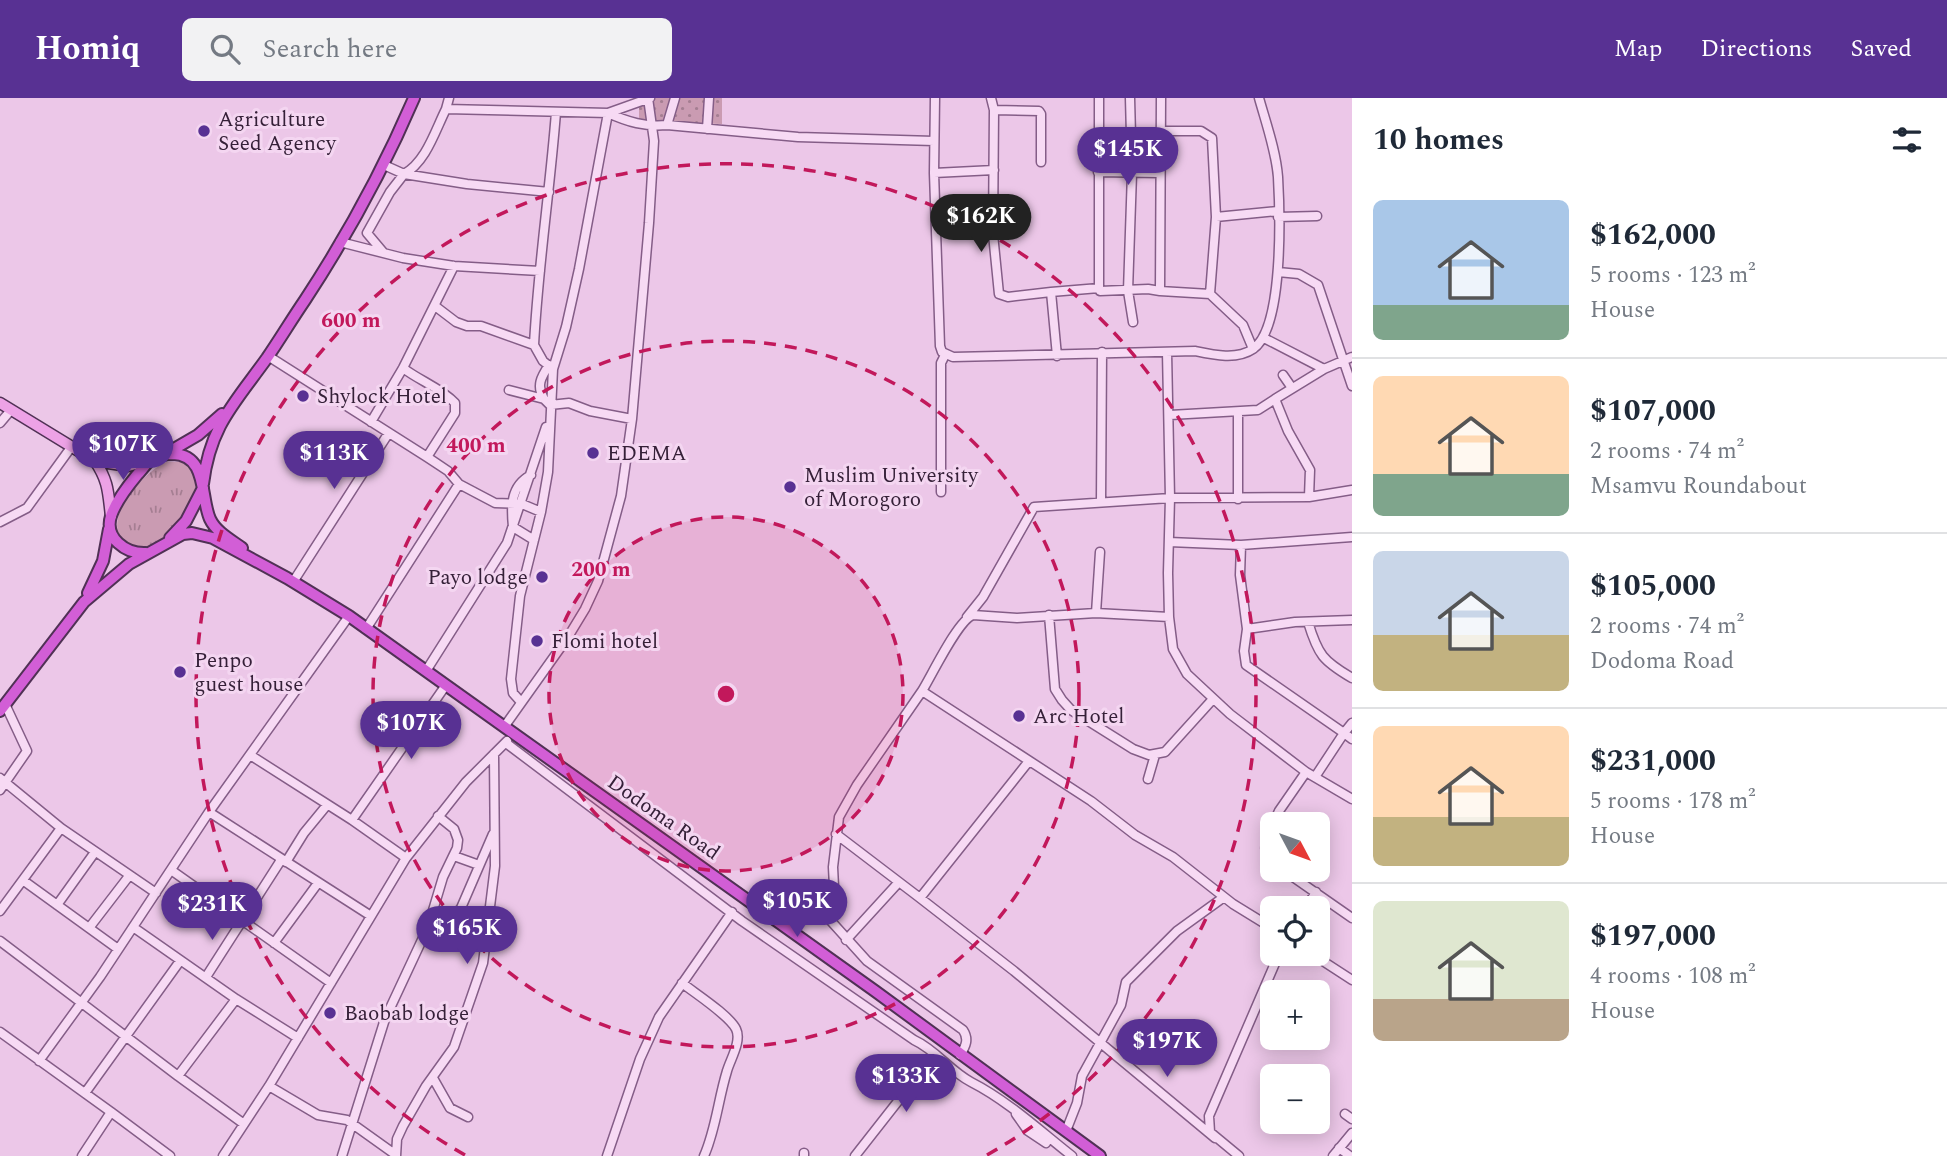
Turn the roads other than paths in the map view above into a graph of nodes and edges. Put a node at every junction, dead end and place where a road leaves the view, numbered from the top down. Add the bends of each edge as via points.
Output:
1 (414, 98) edge
2 (450, 98) edge
3 (648, 98) edge
4 (675, 98) edge
5 (709, 98) edge
6 (935, 98) edge
7 (991, 98) edge
8 (1099, 98) edge
9 (1130, 98) edge
10 (1161, 98) edge
11 (1259, 98) edge
12 (446, 109) junction
13 (994, 110) junction
14 (556, 112) junction
15 (608, 113) junction
16 (667, 125) junction
17 (654, 126) junction
18 (707, 129) junction
19 (1160, 131) junction
20 (934, 141) junction
21 (1041, 162) dead end
22 (384, 165) junction
23 (994, 170) junction
24 (1098, 172) junction
25 (934, 173) junction
26 (1132, 173) junction
27 (1160, 173) junction
28 (404, 174) junction
29 (549, 192) junction
30 (1278, 214) junction
31 (1317, 216) dead end
32 (1216, 217) junction
33 (340, 242) junction
34 (383, 252) junction
35 (454, 266) junction
36 (540, 271) junction
37 (1278, 272) junction
38 (1099, 288) junction
39 (1128, 291) junction
40 (1160, 291) junction
41 (1051, 292) junction
42 (1210, 294) junction
43 (435, 306) junction
44 (1133, 322) dead end
45 (1265, 338) junction
46 (534, 345) junction
47 (1253, 349) junction
48 (1102, 352) junction
49 (1167, 352) junction
50 (946, 355) junction
51 (268, 356) junction
52 (1057, 356) junction
53 (1348, 358) edge
54 (551, 367) junction
55 (403, 368) junction
56 (1324, 369) junction
57 (1283, 375) dead end
58 (1352, 386) edge
59 (1292, 388) junction
60 (509, 390) dead end
61 (1275, 399) junction
62 (547, 402) junction
63 (0, 403) edge
64 (229, 407) junction
65 (12, 410) junction
66 (1238, 413) junction
67 (1170, 415) junction
68 (550, 416) junction
69 (632, 419) junction
70 (371, 422) junction
71 (0, 423) edge
72 (388, 433) junction
73 (72, 446) junction
74 (427, 457) junction
75 (155, 458) junction
76 (95, 461) junction
77 (531, 475) junction
78 (459, 484) junction
79 (203, 486) junction
80 (1352, 489) edge
81 (941, 492) dead end
82 (1309, 497) junction
83 (1170, 498) junction
84 (1237, 499) junction
85 (1101, 501) junction
86 (511, 503) junction
87 (522, 504) junction
88 (541, 512) junction
89 (111, 520) junction
90 (0, 522) edge
91 (513, 527) junction
92 (1352, 537) edge
93 (534, 540) junction
94 (1170, 542) junction
95 (1241, 545) junction
96 (160, 547) junction
97 (1100, 552) dead end
98 (149, 553) junction
99 (268, 567) junction
100 (293, 582) junction
101 (83, 602) junction
102 (1096, 613) junction
103 (1049, 615) junction
104 (349, 617) junction
105 (967, 617) junction
106 (1169, 617) junction
107 (1352, 620) edge
108 (1308, 622) junction
109 (366, 629) junction
110 (1247, 629) junction
111 (426, 671) junction
112 (1352, 678) edge
113 (446, 685) junction
114 (922, 691) junction
115 (1213, 699) junction
116 (521, 702) junction
117 (2, 707) edge
118 (1352, 723) edge
119 (504, 727) junction
120 (1344, 733) junction
121 (514, 734) junction
122 (1352, 739) edge
123 (506, 743) junction
124 (494, 754) junction
125 (250, 755) junction
126 (1155, 755) junction
127 (1029, 761) junction
128 (1306, 772) junction
129 (1315, 777) junction
130 (3, 779) edge
131 (1148, 779) dead end
132 (0, 790) edge
133 (1352, 799) edge
134 (327, 805) junction
135 (209, 812) junction
136 (1279, 812) edge
137 (438, 816) junction
138 (352, 820) junction
139 (61, 828) junction
140 (495, 828) junction
141 (836, 834) junction
142 (95, 852) junction
143 (454, 856) junction
144 (406, 858) junction
145 (283, 861) junction
146 (479, 865) junction
147 (171, 870) junction
148 (129, 876) junction
149 (24, 881) junction
150 (899, 882) junction
151 (1301, 882) edge
152 (318, 883) junction
153 (1316, 892) junction
154 (156, 893) junction
155 (1314, 896) edge
156 (1224, 897) junction
157 (920, 898) junction
158 (57, 905) junction
159 (0, 911) edge
160 (732, 912) junction
161 (371, 916) junction
162 (1352, 918) edge
163 (1260, 920) edge
164 (242, 922) junction
165 (134, 927) junction
166 (89, 928) junction
167 (846, 940) junction
168 (0, 941) edge
169 (274, 943) junction
170 (419, 943) junction
171 (118, 948) junction
172 (180, 961) junction
173 (1274, 966) edge
174 (1330, 966) edge
175 (206, 977) junction
176 (1352, 980) edge
177 (331, 983) junction
178 (682, 983) junction
179 (236, 999) junction
180 (81, 1003) junction
181 (0, 1032) edge
182 (125, 1037) junction
183 (298, 1038) junction
184 (1100, 1042) junction
185 (935, 1054) junction
186 (960, 1055) junction
187 (39, 1060) junction
188 (177, 1076) junction
189 (433, 1078) junction
190 (269, 1086) junction
191 (85, 1093) junction
192 (1013, 1108) junction
193 (111, 1112) junction
194 (468, 1117) dead end
195 (352, 1123) junction
196 (244, 1124) junction
197 (1066, 1132) junction
198 (1352, 1133) edge
199 (1215, 1138) junction
200 (1046, 1143) dead end
201 (1339, 1148) junction
202 (82, 1156) edge
203 (170, 1156) edge
204 (223, 1156) edge
205 (342, 1156) edge
206 (397, 1156) edge
207 (607, 1156) edge
208 (704, 1156) edge
209 (855, 1156) edge
210 (1072, 1156) edge
211 (1100, 1156) edge
212 (1238, 1156) edge
213 (1333, 1156) edge
214 (1350, 1156) edge

1 - 22 highway
2 - 12 street
3 - 15 street
3 - 17 street
4 - 16 street
5 - 18 street
6 - 20 street
7 - 13 street
8 - 24 street
9 - 26 street
10 - 19 street
11 - 30 street via 1278,175
12 - 14 street
12 - 28 street via 422,158
13 - 21 street via 1039,111
13 - 23 street
14 - 15 street
14 - 29 street
15 - 17 street
15 - 54 street via 579,270
16 - 17 street
16 - 18 street
17 - 69 street
18 - 20 street
19 - 27 street
19 - 32 street via 1211,135
20 - 25 street
22 - 28 street
22 - 33 highway
23 - 25 street
23 - 41 street via 993,234 999,294
24 - 26 street
24 - 38 street
25 - 50 street via 940,346
26 - 27 street
26 - 39 street
27 - 40 street
28 - 29 street
28 - 34 street via 367,233
29 - 36 street
30 - 31 street
30 - 32 street
30 - 37 street
32 - 42 street
33 - 34 street
33 - 51 highway
34 - 35 street
35 - 36 street
35 - 43 street
36 - 46 street
37 - 45 street
37 - 53 street via 1299,274 1318,285
38 - 39 street
38 - 41 street
39 - 40 street
39 - 44 street
40 - 42 street
41 - 52 street
42 - 47 street via 1243,325
43 - 46 street via 456,322
43 - 55 street
45 - 47 street
45 - 56 street
46 - 54 street
47 - 49 street via 1219,356
48 - 49 street
48 - 52 street
48 - 85 street
49 - 67 street
50 - 52 street
50 - 81 street via 941,363
51 - 64 highway
51 - 70 street
53 - 56 street
53 - 58 street
54 - 62 street
54 - 62 street via 540,379 539,392
55 - 70 street
55 - 74 street via 456,403 455,413
56 - 59 street
57 - 59 street
59 - 61 street
60 - 62 street
61 - 66 street via 1258,410
61 - 82 street via 1310,470
62 - 68 street
62 - 69 street
63 - 65 main road
64 - 75 highway via 198,435
64 - 79 highway via 209,447
65 - 71 street
65 - 73 main road
66 - 67 street
66 - 84 street
67 - 83 street
68 - 77 street
68 - 88 street
69 - 116 street via 621,496 598,581 568,637
70 - 72 street
72 - 74 street
72 - 100 street
73 - 76 main road
73 - 90 street via 27,508
74 - 78 street
75 - 76 main road via 128,466
75 - 79 highway via 175,454 188,459 197,467
75 - 89 highway via 124,491
76 - 89 main road via 109,490
77 - 86 street via 517,488
77 - 87 street
78 - 86 street via 495,503
78 - 109 street
79 - 96 highway via 186,521
79 - 99 highway, Dodoma Road via 210,519 218,529
80 - 82 street
82 - 84 street
83 - 84 street
83 - 85 street
83 - 94 street
85 - 105 street via 1034,506
86 - 87 street
86 - 91 street
87 - 88 street
87 - 91 street
88 - 93 street
89 - 98 highway via 114,537 122,547
89 - 101 highway via 103,561
91 - 93 street
91 - 111 street
92 - 95 street
93 - 116 street via 520,596 511,679 513,693
94 - 95 street
94 - 106 street
95 - 110 street
96 - 98 highway
96 - 99 highway, Dodoma Road via 183,534 205,535
97 - 102 street
98 - 101 highway
99 - 100 highway, Dodoma Road
100 - 104 highway, Dodoma Road
101 - 117 highway
102 - 103 street
102 - 106 street
103 - 105 street
103 - 126 street via 1055,689 1062,700 1124,744
104 - 109 highway, Dodoma Road
104 - 125 street
105 - 114 street
106 - 115 street via 1179,662
107 - 108 street
108 - 110 street
108 - 112 street via 1320,654
109 - 111 highway, Dodoma Road
110 - 120 street via 1247,665
111 - 113 highway, Dodoma Road
113 - 119 highway, Dodoma Road
113 - 138 street
114 - 127 street
114 - 141 street via 846,802
115 - 126 street via 1173,745
115 - 128 street
116 - 119 street
117 - 130 street via 27,751
118 - 120 street
119 - 121 highway, Dodoma Road
120 - 122 street
120 - 129 street
121 - 123 street
121 - 186 highway, Dodoma Road
123 - 124 street
123 - 160 street
124 - 137 street
124 - 140 street
125 - 134 street
125 - 135 street
126 - 131 street
127 - 156 street via 1173,857
127 - 157 street
128 - 129 street
128 - 136 street
129 - 133 street
130 - 132 street
130 - 139 street
134 - 138 street
134 - 145 street
135 - 145 street
135 - 147 street
137 - 143 street via 454,830 458,840
137 - 144 street
138 - 144 street
139 - 142 street
139 - 149 street
140 - 146 street
140 - 189 street via 495,869 483,963 458,1038
141 - 150 street
141 - 167 street via 830,920
142 - 148 street
142 - 158 street
143 - 146 street
143 - 170 street
144 - 161 street
145 - 152 street
145 - 164 street
146 - 170 street via 461,908
147 - 154 street
147 - 164 street
148 - 154 street
148 - 166 street
149 - 158 street
149 - 159 street
150 - 157 street
150 - 167 street
151 - 153 street
152 - 161 street
152 - 169 street
153 - 155 street
153 - 162 street
154 - 165 street
156 - 163 street
156 - 184 street via 1177,931 1126,982 1121,1006
157 - 184 street
158 - 166 street
160 - 178 street
160 - 185 street
161 - 177 street
164 - 169 street
164 - 175 street
165 - 171 street
165 - 172 street
166 - 171 street
167 - 186 street via 867,961 963,1030 966,1045
168 - 180 street
169 - 177 street
170 - 195 street via 383,1026
171 - 180 street
172 - 175 street
172 - 182 street
173 - 199 street via 1209,1116
174 - 176 street
175 - 179 street
177 - 183 street
178 - 207 street via 659,1017 640,1059
178 - 208 street via 736,1027 739,1037
179 - 183 street
179 - 188 street
180 - 182 street
180 - 187 street
181 - 187 street
182 - 188 street
182 - 191 street
183 - 190 street
184 - 197 street via 1082,1076
184 - 199 street
185 - 192 street
185 - 209 street
186 - 197 highway, Dodoma Road
187 - 191 street
188 - 196 street
189 - 194 street via 450,1108
189 - 206 street via 398,1135
190 - 195 street via 318,1115
190 - 196 street
191 - 193 street
192 - 200 street via 1028,1131
192 - 210 street
193 - 202 street
193 - 203 street
195 - 205 street
195 - 206 street
196 - 204 street
197 - 211 highway, Dodoma Road
198 - 201 street
199 - 212 street
201 - 213 street
201 - 214 street

